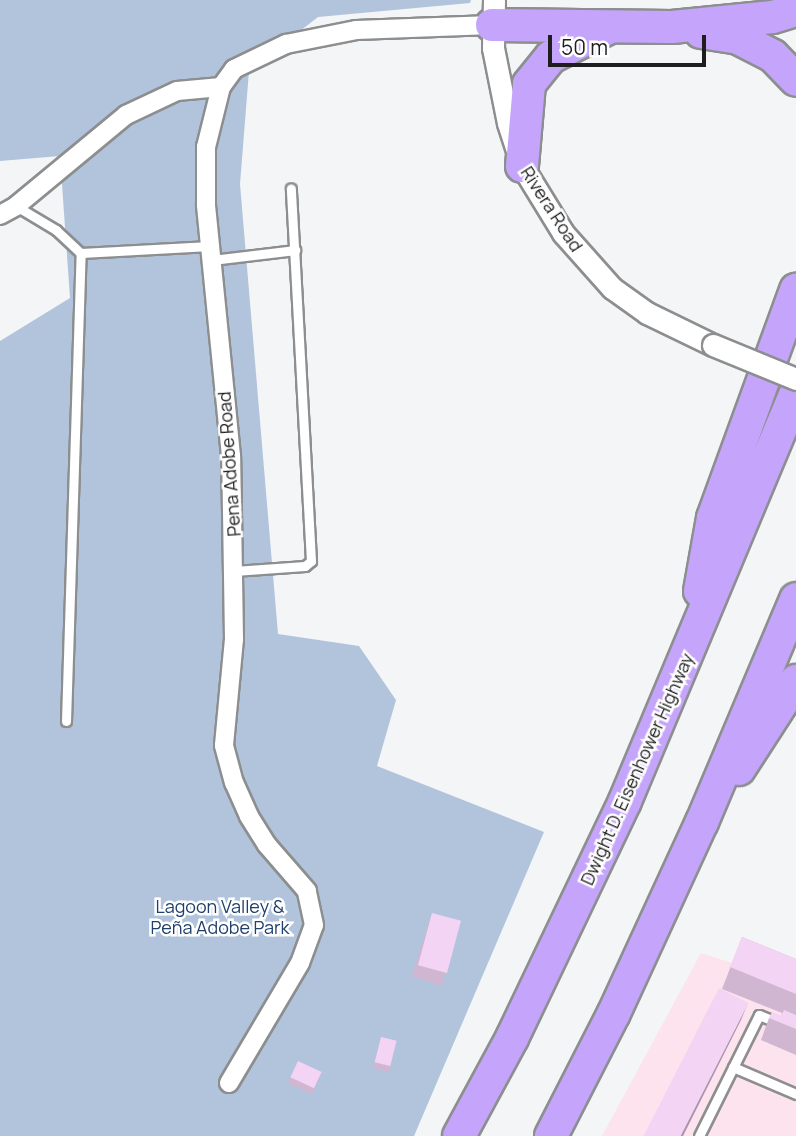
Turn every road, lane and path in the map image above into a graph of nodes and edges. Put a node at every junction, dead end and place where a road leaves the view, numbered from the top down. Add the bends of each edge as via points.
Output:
1 (796, 10) edge
2 (493, 13) edge
3 (611, 26) junction
4 (672, 27) junction
5 (796, 80) edge
6 (221, 87) junction
7 (522, 166) junction
8 (291, 189) dead end
9 (16, 206) junction
10 (0, 215) edge
11 (295, 250) junction
12 (81, 253) junction
13 (211, 253) junction
14 (796, 290) edge
15 (796, 379) edge
16 (796, 392) edge
17 (234, 571) junction
18 (796, 599) edge
19 (689, 651) junction
20 (796, 681) edge
21 (66, 721) dead end
22 (702, 822) junction
23 (796, 1030) edge
24 (733, 1067) junction
25 (229, 1083) dead end
26 (796, 1094) edge
27 (459, 1136) edge
28 (551, 1136) edge
29 (699, 1136) edge

1 - 4 highway via 773,17
2 - 3 highway
2 - 6 street via 286,44 234,69
2 - 7 street, Rivera Road via 498,82
3 - 4 highway
3 - 7 highway via 551,57 529,84
4 - 5 highway via 738,38 773,56
6 - 9 street via 177,91 127,115
6 - 13 street, Pena Adobe Road via 206,147
7 - 15 street, Rivera Road, bridge via 563,233 612,288 647,313
8 - 11 lane
9 - 10 street
9 - 12 lane via 56,230
11 - 13 lane
11 - 17 lane via 311,561 304,566
12 - 13 lane
12 - 21 lane
13 - 17 street, Pena Adobe Road via 231,456
14 - 19 highway via 713,518
16 - 19 highway, Dwight D. Eisenhower Highway
17 - 25 street, Pena Adobe Road via 234,639 224,745 249,817 307,891 314,925 300,963
18 - 22 highway
19 - 27 highway, Dwight D. Eisenhower Highway via 550,961
20 - 22 highway
22 - 28 highway
23 - 24 lane via 759,1015
24 - 26 lane
24 - 29 lane

